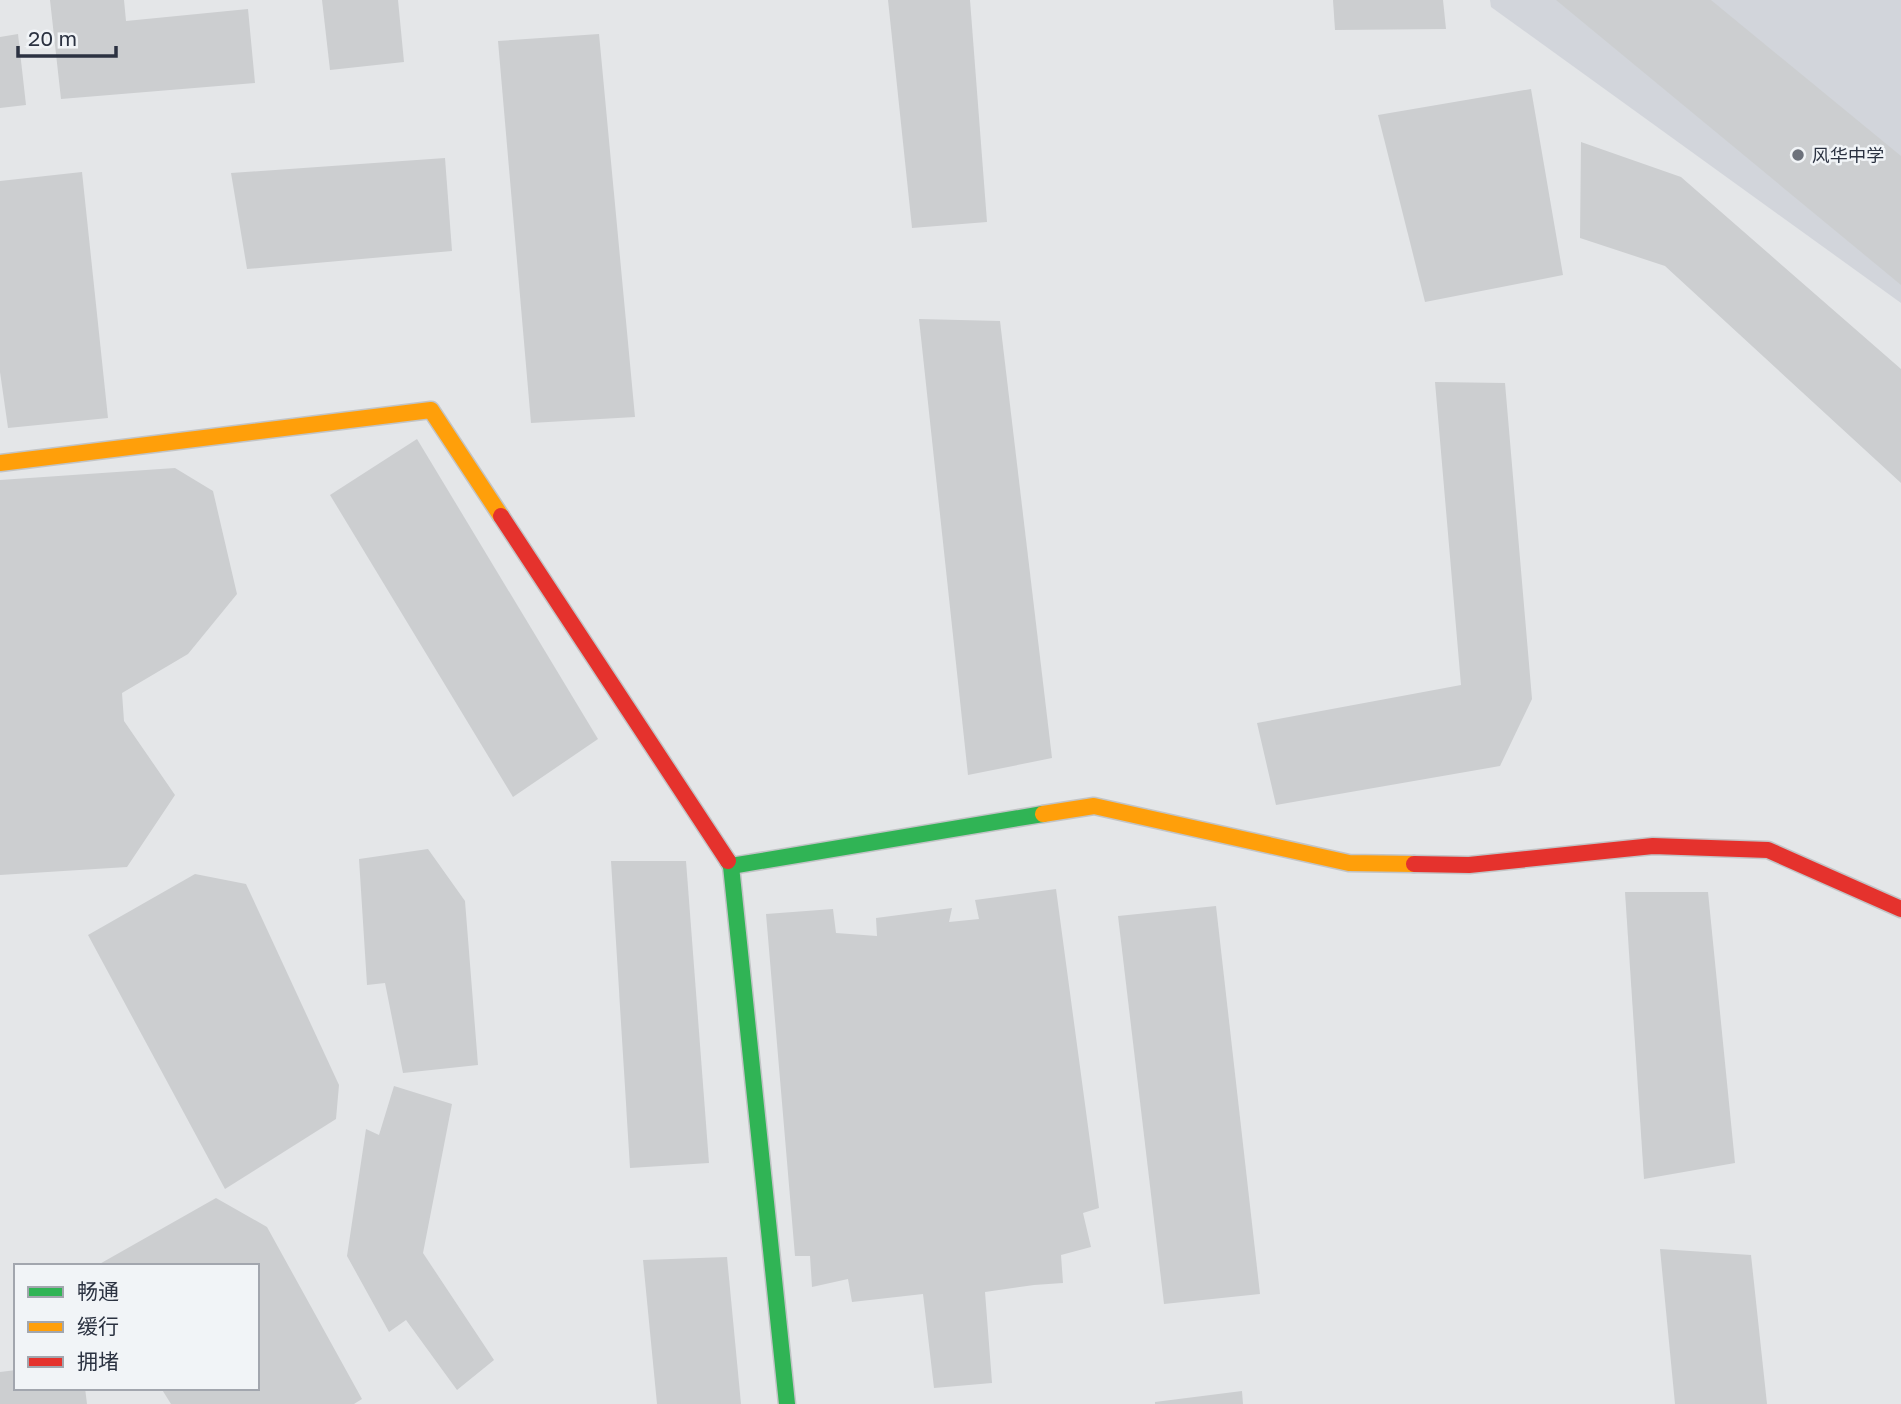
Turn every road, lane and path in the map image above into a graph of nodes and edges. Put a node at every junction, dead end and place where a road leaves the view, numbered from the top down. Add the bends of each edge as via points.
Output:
1 (0, 464) edge
2 (731, 866) junction
3 (1901, 909) edge
4 (787, 1404) edge

1 - 2 street via 431,410
2 - 3 street via 1094,806 1349,863 1469,865 1653,846 1768,850
2 - 4 street

